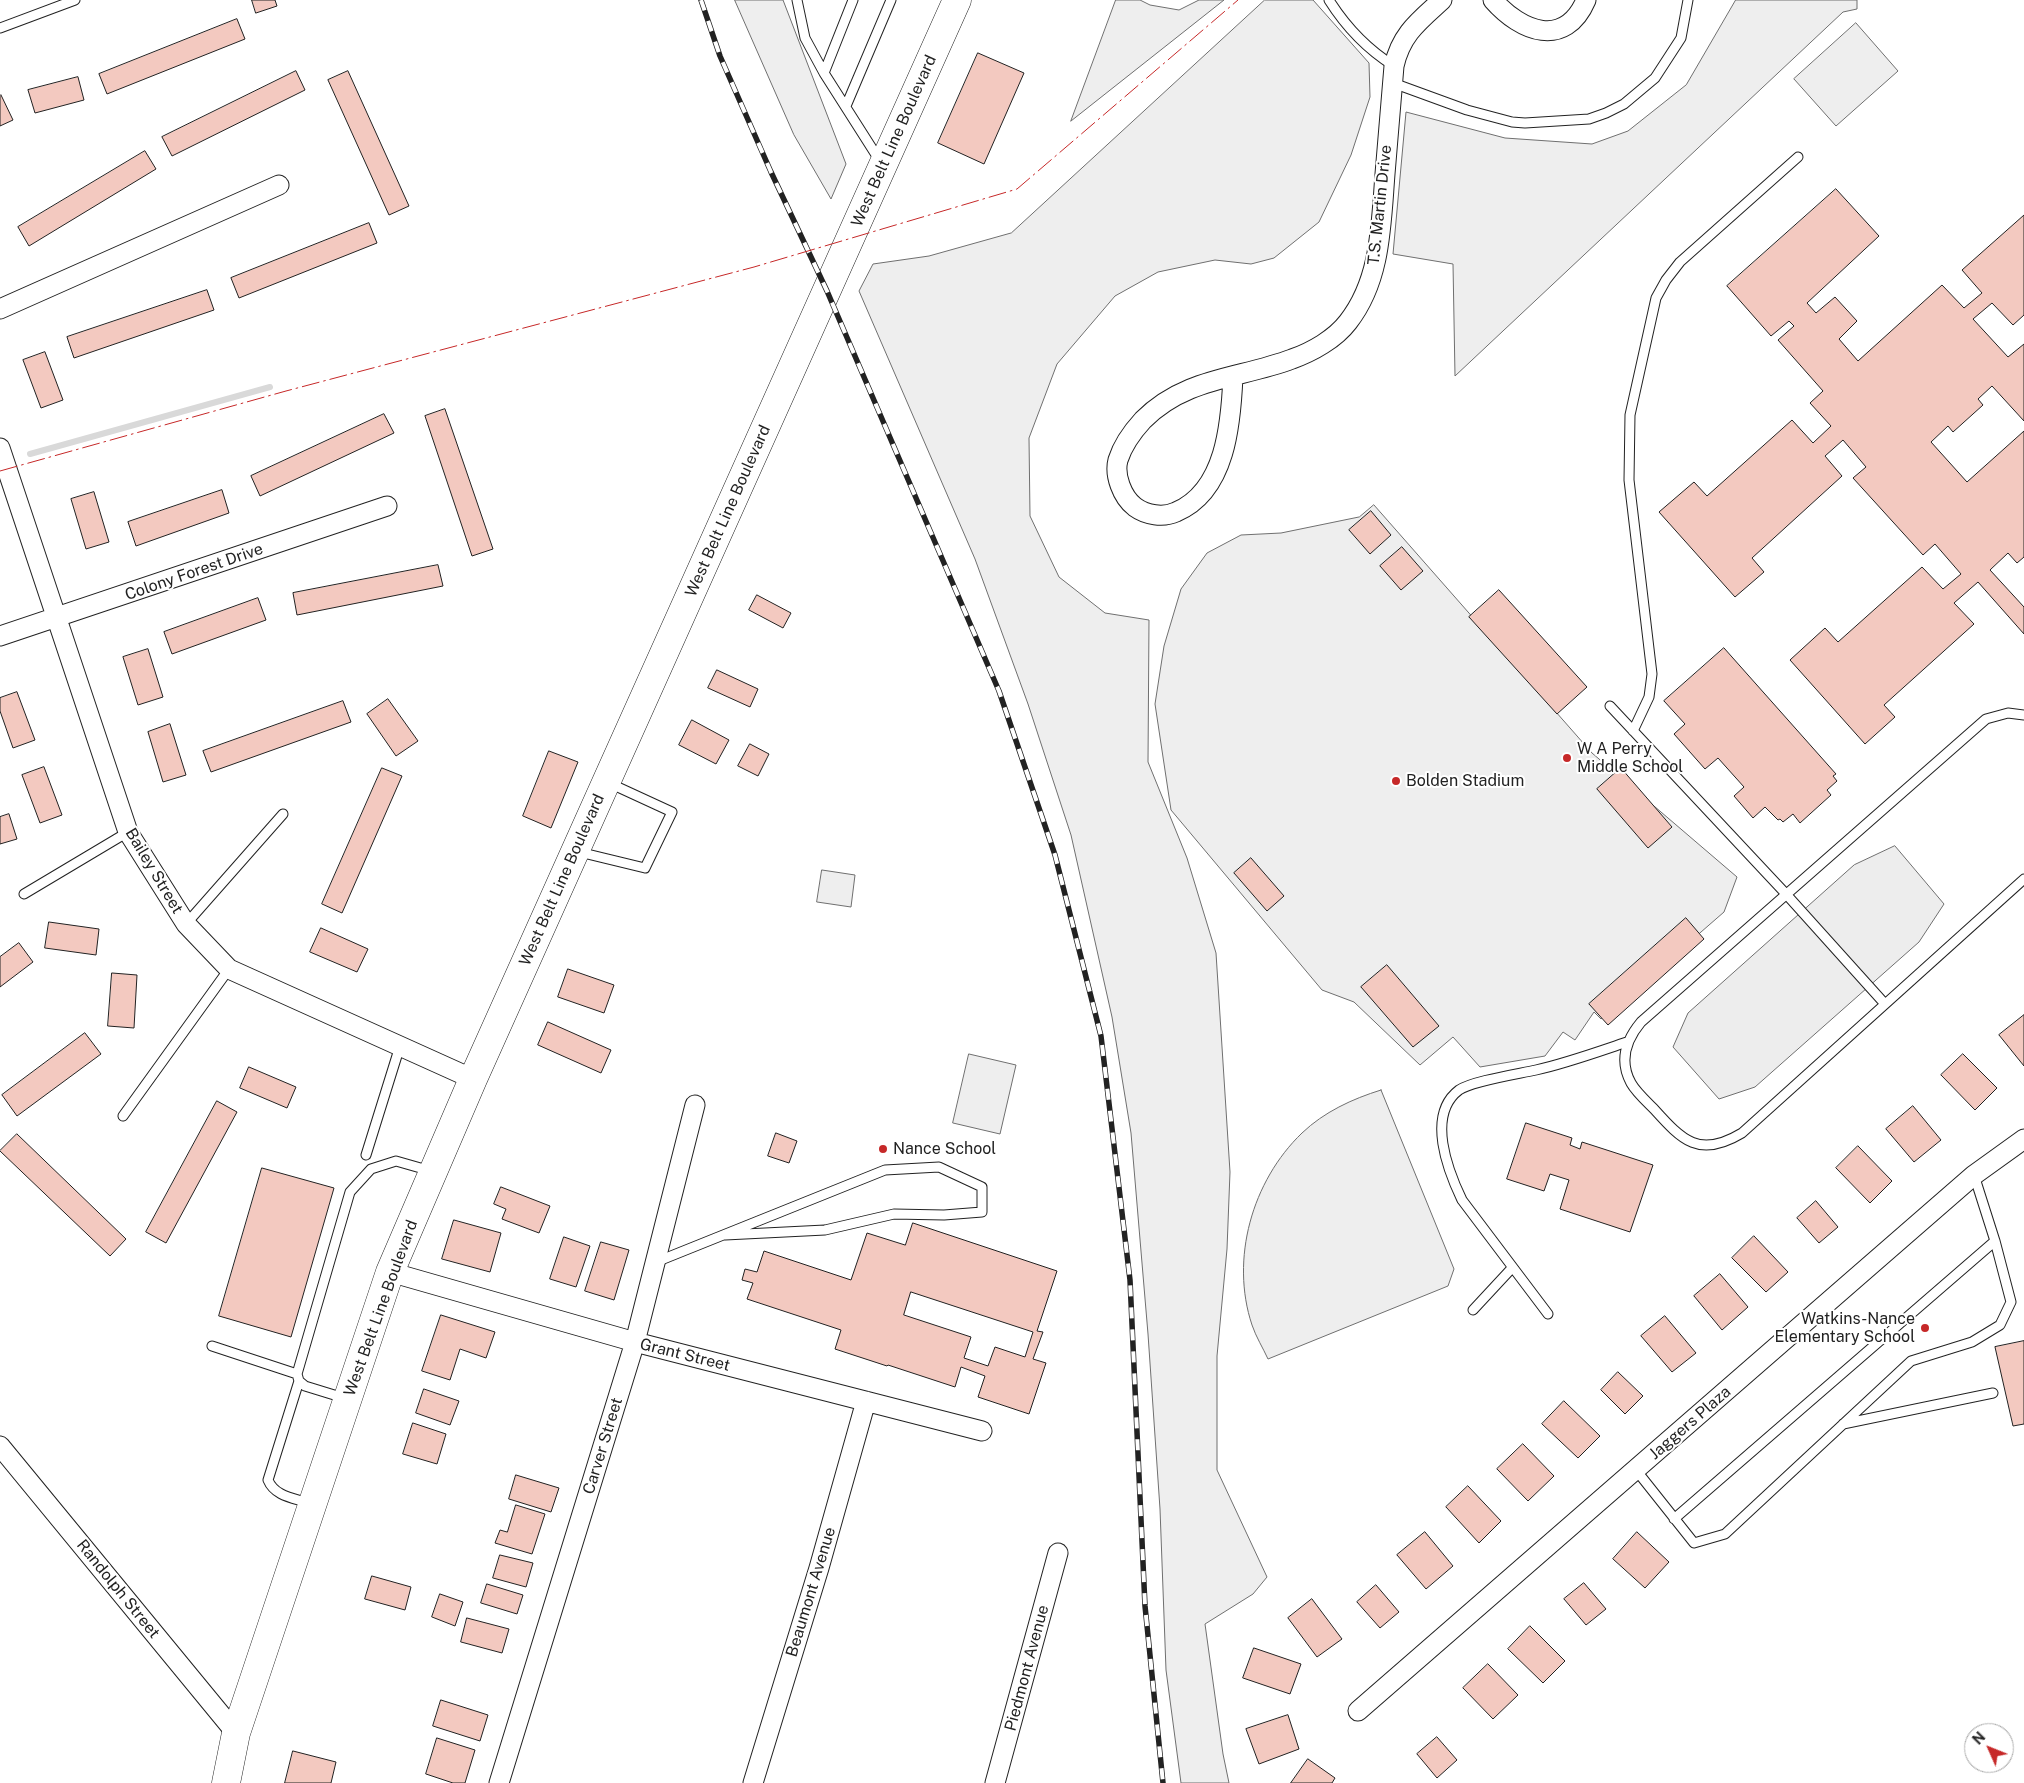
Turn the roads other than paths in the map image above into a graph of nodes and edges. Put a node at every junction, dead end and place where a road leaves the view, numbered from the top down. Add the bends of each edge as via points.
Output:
1 (76, 0) edge
2 (797, 0) edge
3 (854, 0) edge
4 (891, 0) edge
5 (957, 0) edge
6 (1329, 0) edge
7 (1442, 0) edge
8 (1493, 0) edge
9 (1586, 0) edge
10 (1688, 0) edge
11 (0, 28) edge
12 (824, 73) junction
13 (1394, 75) junction
14 (846, 106) junction
15 (1798, 157) dead end
16 (883, 165) junction
17 (279, 185) dead end
18 (0, 309) edge
19 (1233, 376) junction
20 (0, 448) edge
21 (387, 506) dead end
22 (56, 619) junction
23 (0, 636) edge
24 (1610, 706) dead end
25 (2024, 715) edge
26 (1632, 731) junction
27 (607, 782) junction
28 (283, 814) dead end
29 (128, 832) junction
30 (576, 851) junction
31 (2024, 879) edge
32 (24, 894) dead end
33 (1786, 894) junction
34 (186, 924) junction
35 (229, 969) junction
36 (1885, 1004) junction
37 (1627, 1042) junction
38 (400, 1046) junction
39 (473, 1079) junction
40 (695, 1105) dead end
41 (123, 1116) dead end
42 (2024, 1139) edge
43 (366, 1154) dead end
44 (434, 1172) junction
45 (1974, 1175) junction
46 (725, 1235) junction
47 (1995, 1242) junction
48 (655, 1262) junction
49 (1512, 1268) junction
50 (390, 1272) junction
51 (1473, 1310) dead end
52 (1548, 1314) dead end
53 (635, 1342) junction
54 (212, 1346) dead end
55 (298, 1377) junction
56 (1993, 1393) dead end
57 (348, 1399) junction
58 (866, 1401) junction
59 (1843, 1424) junction
60 (982, 1431) dead end
61 (0, 1446) edge
62 (1636, 1470) junction
63 (312, 1504) junction
64 (1674, 1519) junction
65 (1058, 1553) dead end
66 (1358, 1711) dead end
67 (236, 1733) junction
68 (226, 1783) edge
69 (499, 1783) edge
70 (753, 1783) edge
71 (995, 1783) edge

1 - 11 lane
2 - 12 lane via 805,38
3 - 12 lane
4 - 14 lane
5 - 16 main road, West Belt Line Boulevard
6 - 13 lane
7 - 13 street, T.S. Martin Drive via 1409,31 1397,51
8 - 9 street via 1517,22 1538,31 1565,26 1582,9
10 - 13 lane via 1681,38 1655,78 1624,104 1589,119 1512,122 1467,110
12 - 14 lane
13 - 19 street, T.S. Martin Drive via 1379,246 1367,290 1358,308 1348,324 1308,353
14 - 16 lane
15 - 26 lane via 1680,262 1656,298 1630,415 1629,480 1652,674 1649,698
16 - 27 main road, West Belt Line Boulevard
17 - 18 street
19 - 19 street, T.S. Martin Drive via 1211,380 1180,392 1156,408 1134,430 1117,464 1121,487 1134,506 1160,516 1173,513 1197,500 1207,488 1220,459 1230,422
20 - 22 street, Bailey Street
21 - 22 street, Colony Forest Drive
22 - 23 street, Colony Forest Drive
22 - 29 street, Bailey Street
24 - 26 lane
25 - 33 lane via 2008,713 1986,719
26 - 33 lane
27 - 30 main road, West Belt Line Boulevard
27 - 30 lane via 672,812 645,868
28 - 34 lane
29 - 32 lane
29 - 34 street, Bailey Street
30 - 39 main road, West Belt Line Boulevard
31 - 36 lane
33 - 36 lane
33 - 37 lane via 1641,1022
34 - 35 street, Bailey Street
35 - 38 street, Bailey Street
35 - 41 lane
36 - 37 lane via 1742,1133 1718,1144 1700,1145 1687,1141 1650,1105 1626,1072
37 - 49 lane via 1560,1065 1475,1084 1460,1090 1449,1104 1442,1123 1442,1138 1453,1181 1462,1200
38 - 39 street, Bailey Street
38 - 43 lane
39 - 44 main road, West Belt Line Boulevard
40 - 48 street, Carver Street
42 - 45 street, Jaggers Plaza
44 - 50 main road, West Belt Line Boulevard
44 - 55 lane via 396,1161 371,1169 350,1192
45 - 47 lane
45 - 62 street, Jaggers Plaza
46 - 46 lane via 885,1170 940,1167 982,1188 982,1212 894,1214 825,1230
46 - 48 lane
47 - 59 lane via 2011,1302 2000,1325 1972,1342 1911,1361
47 - 64 lane
48 - 53 street, Carver Street
49 - 51 lane
49 - 52 lane
50 - 53 street, Grant Street
50 - 57 main road, West Belt Line Boulevard
53 - 58 street, Grant Street
53 - 69 street, Carver Street
54 - 55 lane
55 - 57 lane via 305,1386
55 - 63 lane via 268,1480 276,1492
56 - 59 lane
57 - 63 main road, West Belt Line Boulevard
58 - 60 street, Grant Street
58 - 70 street, Beaumont Avenue
59 - 64 lane via 1725,1534 1694,1542
61 - 67 street, Randolph Street
62 - 64 lane
62 - 66 street, Jaggers Plaza
63 - 67 main road, West Belt Line Boulevard
65 - 71 street, Piedmont Avenue
67 - 68 main road, West Belt Line Boulevard

